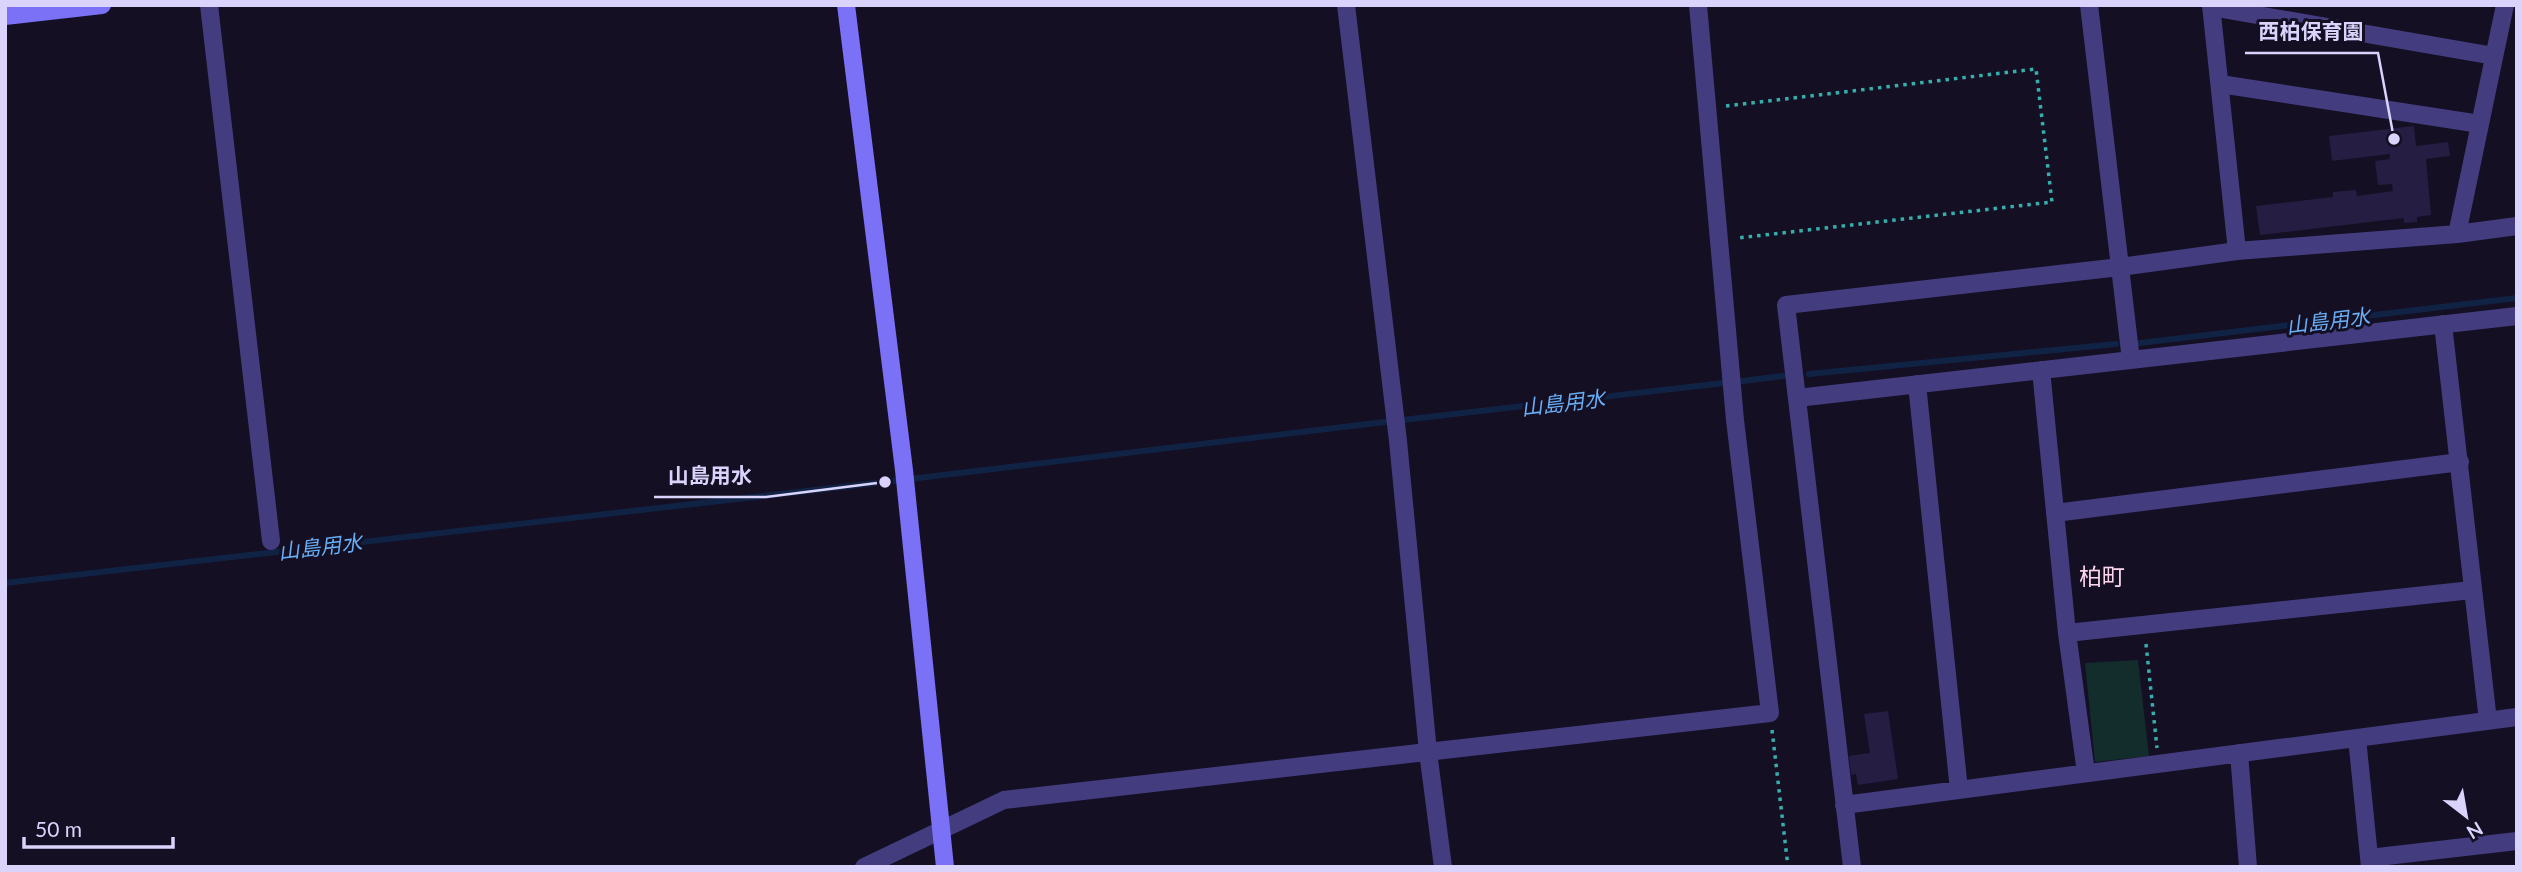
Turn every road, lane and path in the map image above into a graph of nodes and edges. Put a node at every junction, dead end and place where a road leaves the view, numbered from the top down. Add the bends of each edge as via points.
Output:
1 (102, 5) edge
2 (209, 5) edge
3 (846, 5) edge
4 (1346, 5) edge
5 (1698, 5) edge
6 (2089, 5) edge
7 (2505, 5) edge
8 (2211, 6) edge
9 (5, 16) edge
10 (2494, 56) junction
11 (2220, 84) junction
12 (1707, 109) junction
13 (2480, 124) junction
14 (2517, 226) edge
15 (2457, 234) junction
16 (1718, 240) junction
17 (2237, 251) junction
18 (2120, 267) junction
19 (2517, 316) edge
20 (2442, 324) junction
21 (2131, 360) junction
22 (2041, 370) junction
23 (1917, 384) junction
24 (1797, 398) junction
25 (2459, 462) junction
26 (2055, 513) junction
27 (271, 541) dead end
28 (2472, 590) junction
29 (2144, 626) junction
30 (2067, 633) junction
31 (1770, 713) junction
32 (2517, 717) edge
33 (2488, 721) junction
34 (2357, 738) junction
35 (1428, 752) junction
36 (2239, 753) junction
37 (2159, 764) junction
38 (2087, 773) junction
39 (1959, 790) junction
40 (1844, 805) junction
41 (942, 829) junction
42 (2517, 841) edge
43 (2370, 863) edge
44 (864, 867) edge
45 (945, 867) edge
46 (1443, 867) edge
47 (1788, 867) edge
48 (1852, 867) edge
49 (2248, 867) edge

1 - 9 street
2 - 27 street
3 - 41 street via 904,470
4 - 35 street via 1398,441
5 - 12 street
6 - 18 street
7 - 10 street
8 - 10 street
8 - 11 street
10 - 13 street
11 - 13 street
11 - 17 street
12 - 16 street
12 - 16 path via 2036,69 2052,202
13 - 15 street
14 - 15 street
15 - 17 street
16 - 31 street
17 - 18 street
18 - 21 street
18 - 24 street via 1786,305
19 - 20 street
20 - 21 street
20 - 25 street
21 - 22 street
22 - 23 street
22 - 26 street
23 - 24 street
23 - 39 street
24 - 40 street
25 - 26 street
25 - 28 street
26 - 30 street
28 - 29 street
28 - 33 street
29 - 30 street
29 - 37 path
30 - 38 street
31 - 35 street
31 - 47 path
32 - 33 street
33 - 34 street
34 - 36 street
34 - 43 street
35 - 41 street via 1004,800
35 - 46 street
36 - 37 street
36 - 49 street
37 - 38 street
38 - 39 street
39 - 40 street
40 - 48 street
41 - 44 street
41 - 45 street
42 - 43 street

